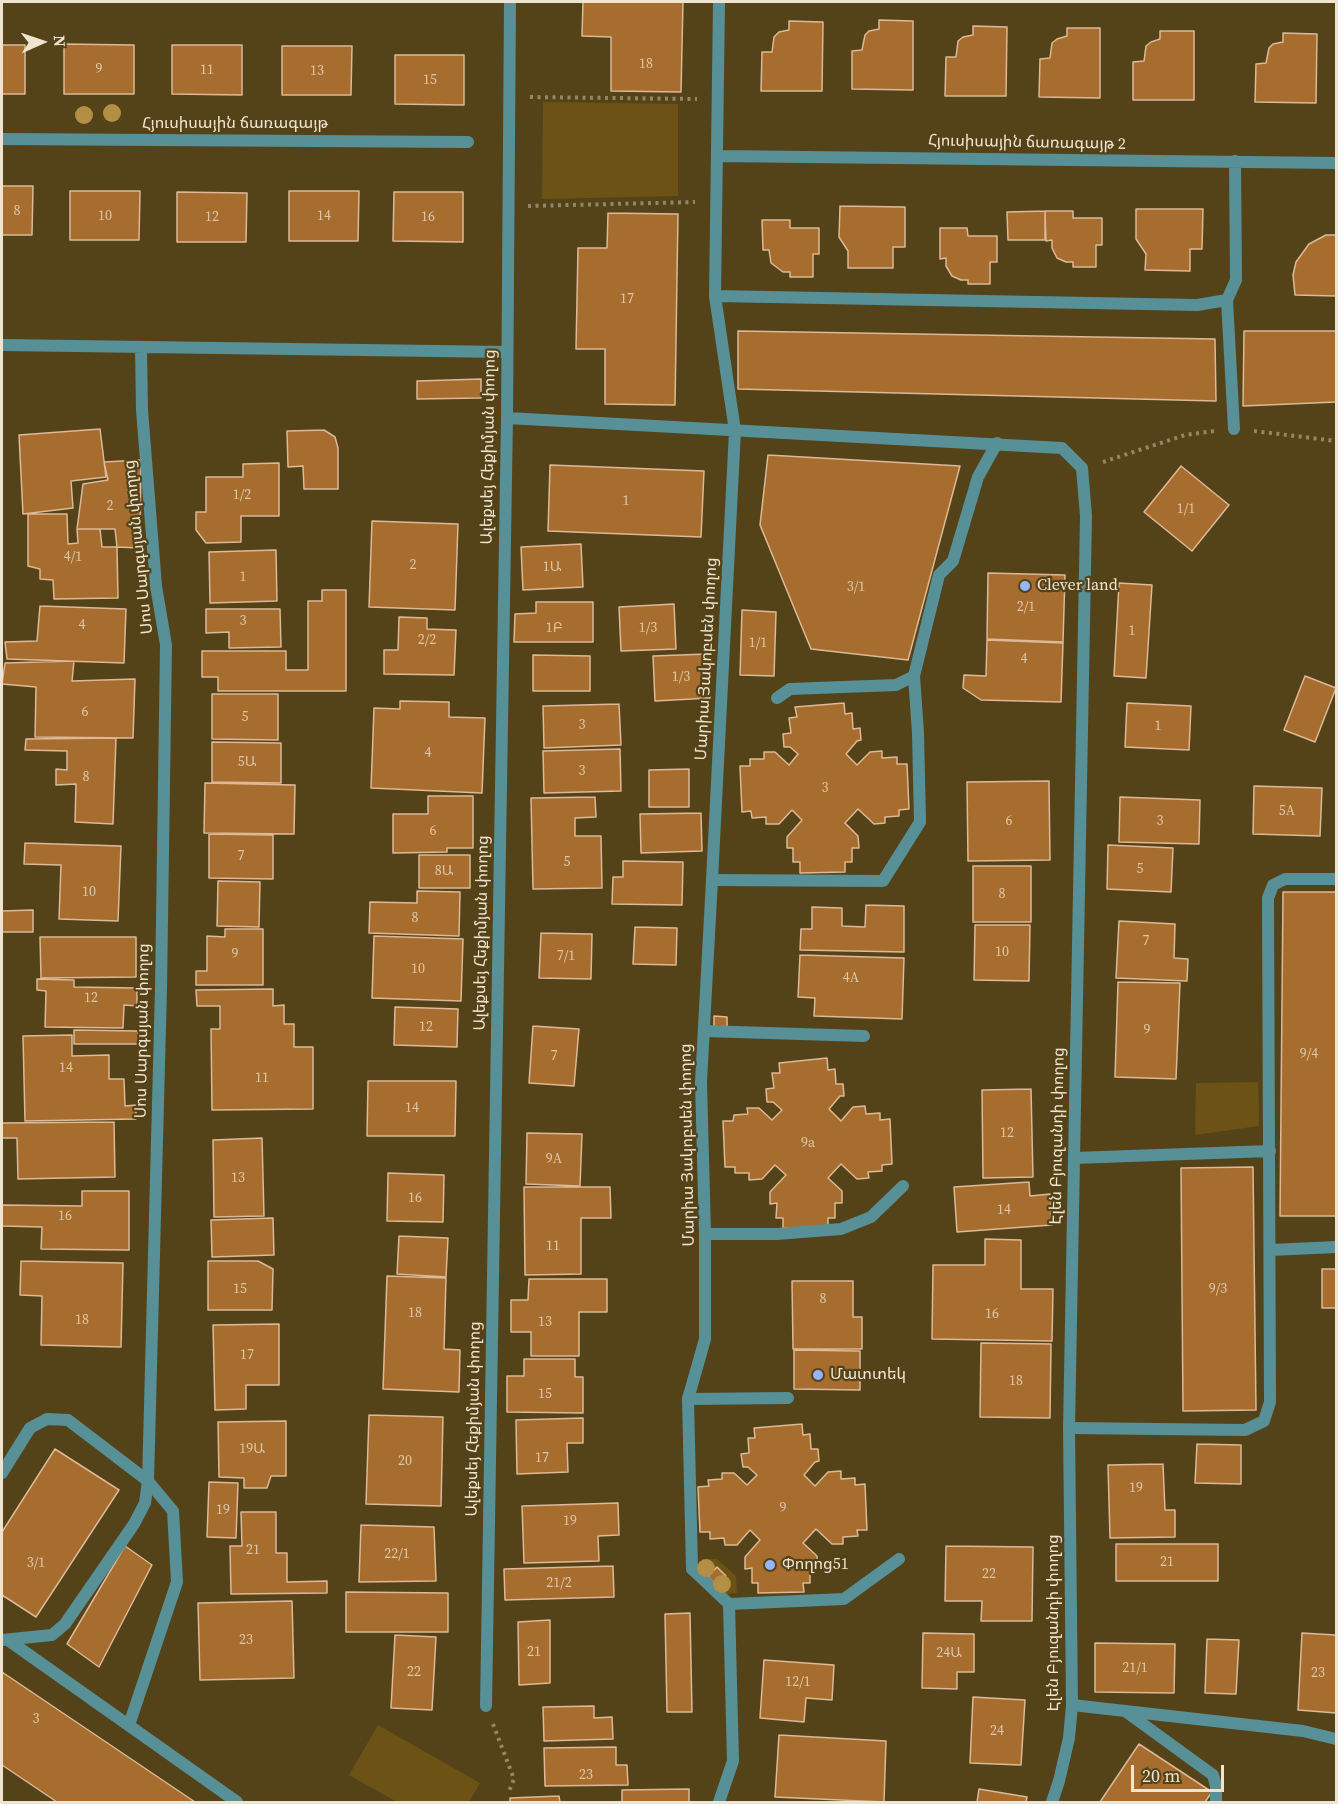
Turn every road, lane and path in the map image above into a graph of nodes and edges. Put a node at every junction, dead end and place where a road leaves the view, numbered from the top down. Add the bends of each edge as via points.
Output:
1 (510, 2) edge
2 (719, 2) edge
3 (509, 97) junction
4 (718, 100) junction
5 (2, 139) edge
6 (468, 142) dead end
7 (717, 156) junction
8 (1234, 161) junction
9 (1336, 163) edge
10 (716, 201) junction
11 (509, 207) junction
12 (715, 296) junction
13 (1227, 300) junction
14 (2, 345) edge
15 (141, 346) junction
16 (507, 352) junction
17 (507, 418) junction
18 (1234, 429) junction
19 (735, 431) junction
20 (1336, 441) edge
21 (997, 443) junction
22 (1082, 468) junction
23 (914, 676) junction
24 (777, 699) dead end
25 (1336, 879) edge
26 (712, 880) junction
27 (704, 1031) junction
28 (864, 1036) dead end
29 (1270, 1151) junction
30 (1074, 1158) junction
31 (903, 1186) dead end
32 (705, 1234) junction
33 (1336, 1247) edge
34 (1271, 1250) junction
35 (788, 1398) dead end
36 (688, 1399) junction
37 (1069, 1428) junction
38 (2, 1473) edge
39 (148, 1481) junction
40 (900, 1559) dead end
41 (729, 1604) junction
42 (5, 1640) edge
43 (1072, 1705) junction
44 (486, 1706) joint
45 (1124, 1711) junction
46 (129, 1725) junction
47 (1336, 1739) edge
48 (509, 1791) dead end
49 (237, 1803) edge
50 (718, 1803) edge
51 (1052, 1803) edge
52 (1216, 1803) edge

1 - 3 street, Ալեքսեյ Հեքիմյան փողոց
2 - 4 street, Մարիա Յակոբսեն փողոց
3 - 4 path
3 - 11 street, Ալեքսեյ Հեքիմյան փողոց
4 - 7 street, Մարիա Յակոբսեն փողոց
5 - 6 street, Հյուսիսային ճառագայթ
7 - 8 street, Հյուսիսային ճառագայթ 2
7 - 10 street, Մարիա Յակոբսեն փողոց
8 - 9 street, Հյուսիսային ճառագայթ 2
8 - 13 street via 1236,280
10 - 11 path
10 - 12 street, Մարիա Յակոբսեն փողոց
11 - 16 street, Ալեքսեյ Հեքիմյան փողոց
12 - 13 street via 1197,305
12 - 19 street, Մարիա Յակոբսեն փողոց
13 - 18 street
14 - 15 street
15 - 16 street
15 - 39 street, Սոս Սարգսյան փողոց via 155,574 166,645
16 - 17 street, Ալեքսեյ Հեքիմյան փողոց
17 - 19 street
17 - 44 street, Ալեքսեյ Հեքիմյան փողոց
18 - 20 path
18 - 22 path via 1185,435
19 - 21 street
19 - 26 street, Մարիա Յակոբսեն փողոց
21 - 22 street via 1062,448
21 - 23 street via 978,477 953,561 939,575
22 - 30 street, Էլեն Բյուզանդի փողոց via 1086,516
23 - 24 street via 896,685 790,689
23 - 26 street via 920,822 883,881
25 - 29 street via 1285,879 1273,885 1268,898
26 - 27 street, Մարիա Յակոբսեն փողոց
27 - 28 street
27 - 32 street, Մարիա Յակոբսեն փողոց via 700,1082
29 - 30 street
29 - 34 street
30 - 37 street, Էլեն Բյուզանդի փողոց
31 - 32 street via 871,1218 841,1229
32 - 36 street, Մարիա Յակոբսեն փողոց via 705,1339
33 - 34 street
34 - 37 street via 1270,1402 1264,1421 1245,1430
35 - 36 street
36 - 41 street, Մարիա Յակոբսեն փողոց via 692,1569
37 - 43 street, Էլեն Բյուզանդի փողոց
38 - 39 street via 30,1428 47,1419 68,1420
39 - 42 street, Սոս Սարգսյան փողոց via 145,1503 134,1524 66,1624 52,1635
39 - 46 street via 173,1511 177,1582
40 - 41 street via 844,1599
41 - 50 street via 732,1761
42 - 46 street
43 - 45 street
43 - 51 street, Էլեն Բյուզանդի փողոց via 1069,1738
44 - 48 path via 514,1779
45 - 47 street via 1303,1731
45 - 52 street via 1213,1774
46 - 49 street

